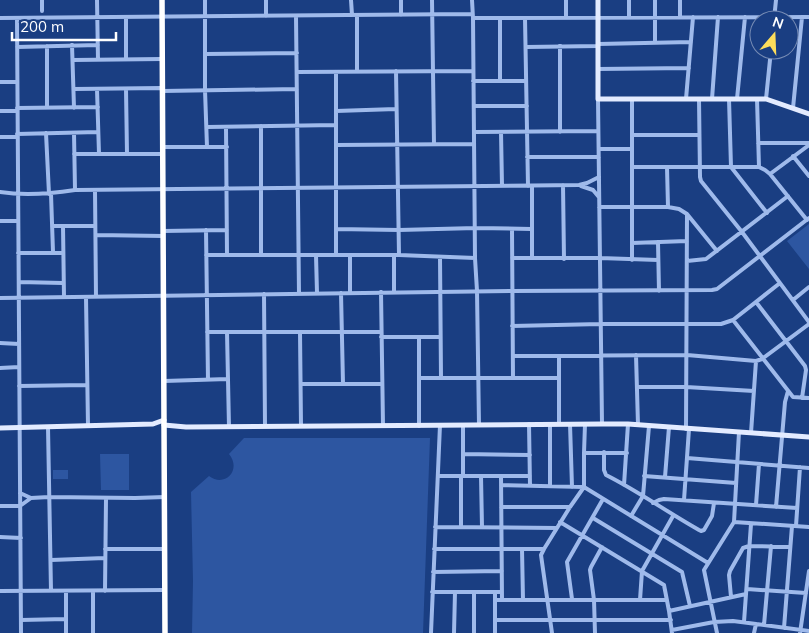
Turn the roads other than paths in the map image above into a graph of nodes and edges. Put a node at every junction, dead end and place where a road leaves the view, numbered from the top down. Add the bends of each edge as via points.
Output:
1 (42, 0) edge
2 (97, 0) edge
3 (162, 0) edge
4 (205, 0) edge
5 (266, 0) edge
6 (351, 0) edge
7 (401, 0) edge
8 (432, 0) edge
9 (472, 0) edge
10 (566, 0) edge
11 (598, 0) edge
12 (629, 0) edge
13 (655, 0) edge
14 (680, 0) edge
15 (42, 12) dead end
16 (352, 15) junction
17 (357, 15) junction
18 (401, 15) junction
19 (432, 15) junction
20 (266, 16) junction
21 (296, 16) junction
22 (473, 16) junction
23 (98, 17) junction
24 (126, 17) junction
25 (162, 17) junction
26 (205, 17) junction
27 (629, 17) junction
28 (655, 17) junction
29 (680, 17) junction
30 (693, 17) junction
31 (718, 17) junction
32 (745, 17) junction
33 (749, 17) edge
34 (799, 17) edge
35 (802, 17) junction
36 (809, 17) edge
37 (0, 18) edge
38 (16, 18) junction
39 (500, 18) junction
40 (525, 18) junction
41 (566, 18) junction
42 (598, 18) junction
43 (655, 42) junction
44 (691, 42) junction
45 (72, 45) junction
46 (98, 45) junction
47 (598, 45) junction
48 (47, 46) junction
49 (526, 46) junction
50 (560, 46) junction
51 (17, 47) junction
52 (297, 53) junction
53 (205, 54) junction
54 (162, 59) junction
55 (73, 60) junction
56 (98, 60) junction
57 (126, 60) junction
58 (770, 60) edge
59 (689, 68) junction
60 (598, 69) junction
61 (433, 71) junction
62 (473, 71) junction
63 (297, 72) junction
64 (336, 72) junction
65 (357, 72) junction
66 (396, 72) junction
67 (473, 81) junction
68 (500, 81) junction
69 (526, 81) junction
70 (0, 82) edge
71 (17, 82) junction
72 (74, 89) junction
73 (97, 89) junction
74 (126, 89) junction
75 (162, 89) junction
76 (297, 89) junction
77 (205, 90) junction
78 (598, 99) junction
79 (632, 99) junction
80 (686, 99) junction
81 (699, 99) junction
82 (712, 99) junction
83 (730, 99) junction
84 (736, 99) junction
85 (757, 99) junction
86 (766, 99) junction
87 (474, 106) junction
88 (527, 106) junction
89 (98, 107) junction
90 (47, 108) junction
91 (74, 108) junction
92 (793, 108) junction
93 (17, 110) junction
94 (396, 110) junction
95 (0, 111) edge
96 (336, 111) junction
97 (809, 114) edge
98 (336, 125) junction
99 (226, 126) junction
100 (261, 126) junction
101 (297, 126) junction
102 (207, 127) junction
103 (98, 132) junction
104 (474, 132) junction
105 (501, 132) junction
106 (527, 132) junction
107 (560, 132) junction
108 (598, 132) junction
109 (46, 133) junction
110 (74, 133) junction
111 (17, 135) junction
112 (632, 135) junction
113 (699, 135) junction
114 (0, 137) edge
115 (758, 142) junction
116 (434, 144) junction
117 (474, 144) junction
118 (809, 144) edge
119 (336, 145) junction
120 (396, 145) junction
121 (226, 146) junction
122 (207, 147) junction
123 (599, 149) junction
124 (632, 149) junction
125 (162, 150) junction
126 (74, 154) junction
127 (98, 154) junction
128 (127, 154) junction
129 (599, 156) junction
130 (794, 156) junction
131 (527, 157) junction
132 (633, 167) junction
133 (667, 167) junction
134 (700, 167) junction
135 (731, 167) junction
136 (758, 167) junction
137 (770, 174) junction
138 (809, 176) edge
139 (599, 177) junction
140 (563, 185) junction
141 (579, 185) junction
142 (475, 186) junction
143 (502, 186) junction
144 (530, 186) junction
145 (336, 187) junction
146 (398, 187) junction
147 (227, 188) junction
148 (261, 188) junction
149 (298, 188) junction
150 (162, 189) junction
151 (75, 190) junction
152 (95, 190) junction
153 (0, 192) edge
154 (50, 194) junction
155 (18, 195) junction
156 (788, 196) junction
157 (599, 197) junction
158 (599, 207) junction
159 (632, 207) junction
160 (668, 207) junction
161 (766, 213) junction
162 (687, 214) junction
163 (808, 219) edge
164 (0, 221) edge
165 (18, 221) junction
166 (52, 226) junction
167 (63, 226) junction
168 (95, 226) junction
169 (476, 228) junction
170 (336, 229) junction
171 (512, 229) junction
172 (531, 229) junction
173 (206, 230) junction
174 (227, 230) junction
175 (399, 230) junction
176 (742, 232) junction
177 (163, 234) junction
178 (96, 235) junction
179 (687, 241) junction
180 (658, 242) junction
181 (632, 243) junction
182 (717, 251) junction
183 (53, 252) junction
184 (18, 253) junction
185 (63, 253) junction
186 (227, 254) junction
187 (350, 254) junction
188 (206, 255) junction
189 (262, 255) junction
190 (298, 255) junction
191 (316, 255) junction
192 (336, 255) junction
193 (396, 255) junction
194 (760, 256) junction
195 (440, 257) junction
196 (475, 258) junction
197 (512, 258) junction
198 (532, 258) junction
199 (600, 258) junction
200 (564, 259) junction
201 (632, 260) junction
202 (658, 260) junction
203 (687, 261) junction
204 (19, 282) junction
205 (63, 282) junction
206 (780, 283) junction
207 (809, 287) edge
208 (477, 291) junction
209 (512, 291) junction
210 (600, 291) junction
211 (659, 291) junction
212 (686, 291) junction
213 (381, 292) junction
214 (394, 292) junction
215 (440, 292) junction
216 (317, 293) junction
217 (341, 293) junction
218 (350, 293) junction
219 (264, 294) junction
220 (299, 294) junction
221 (207, 295) junction
222 (163, 296) junction
223 (64, 297) junction
224 (86, 297) junction
225 (96, 297) junction
226 (0, 298) edge
227 (19, 298) junction
228 (793, 300) junction
229 (756, 302) junction
230 (732, 320) junction
231 (809, 323) edge
232 (601, 324) junction
233 (687, 324) junction
234 (512, 326) junction
235 (207, 332) junction
236 (228, 332) junction
237 (264, 332) junction
238 (300, 332) junction
239 (342, 332) junction
240 (381, 334) junction
241 (419, 336) junction
242 (440, 336) junction
243 (786, 342) junction
244 (0, 343) edge
245 (19, 344) junction
246 (636, 355) junction
247 (687, 355) junction
248 (513, 356) junction
249 (559, 356) junction
250 (601, 356) junction
251 (762, 359) junction
252 (756, 361) junction
253 (19, 367) junction
254 (0, 368) edge
255 (419, 378) junction
256 (441, 378) junction
257 (478, 378) junction
258 (513, 378) junction
259 (559, 378) junction
260 (208, 380) junction
261 (228, 380) junction
262 (164, 381) junction
263 (87, 384) junction
264 (301, 384) junction
265 (342, 384) junction
266 (382, 384) junction
267 (20, 386) junction
268 (637, 387) junction
269 (686, 387) junction
270 (788, 391) junction
271 (754, 392) junction
272 (802, 398) junction
273 (809, 398) edge
274 (164, 424) junction
275 (479, 424) junction
276 (529, 424) junction
277 (550, 424) junction
278 (560, 424) junction
279 (570, 424) junction
280 (585, 424) junction
281 (602, 424) junction
282 (628, 424) junction
283 (440, 425) junction
284 (463, 425) junction
285 (638, 425) junction
286 (88, 426) junction
287 (265, 426) junction
288 (301, 426) junction
289 (383, 426) junction
290 (419, 426) junction
291 (649, 426) junction
292 (48, 427) junction
293 (229, 427) junction
294 (669, 427) junction
295 (0, 428) edge
296 (20, 428) junction
297 (688, 429) junction
298 (738, 432) junction
299 (751, 433) junction
300 (782, 435) junction
301 (809, 437) edge
302 (604, 452) junction
303 (626, 452) junction
304 (584, 453) junction
305 (463, 454) junction
306 (530, 455) junction
307 (688, 458) junction
308 (737, 462) junction
309 (759, 464) junction
310 (780, 466) junction
311 (800, 467) junction
312 (809, 468) edge
313 (438, 476) junction
314 (462, 476) junction
315 (482, 476) junction
316 (501, 476) junction
317 (530, 476) junction
318 (644, 476) junction
319 (665, 477) junction
320 (686, 479) junction
321 (736, 483) junction
322 (624, 485) junction
323 (501, 486) junction
324 (530, 486) junction
325 (550, 486) junction
326 (572, 486) junction
327 (584, 487) junction
328 (20, 493) junction
329 (642, 496) junction
330 (49, 497) junction
331 (164, 497) junction
332 (31, 498) junction
333 (106, 499) junction
334 (604, 499) junction
335 (684, 500) junction
336 (653, 503) junction
337 (714, 503) junction
338 (735, 504) junction
339 (756, 505) junction
340 (0, 506) edge
341 (20, 506) junction
342 (776, 506) junction
343 (501, 507) junction
344 (570, 507) junction
345 (797, 508) junction
346 (632, 516) junction
347 (673, 516) junction
348 (593, 518) junction
349 (560, 522) junction
350 (734, 522) junction
351 (751, 524) junction
352 (794, 526) junction
353 (435, 527) junction
354 (461, 527) junction
355 (482, 527) junction
356 (502, 527) junction
357 (809, 527) edge
358 (557, 528) junction
359 (582, 535) junction
360 (663, 535) junction
361 (0, 537) edge
362 (21, 538) junction
363 (750, 546) junction
364 (771, 546) junction
365 (602, 547) junction
366 (790, 547) junction
367 (105, 549) junction
368 (165, 549) junction
369 (434, 549) junction
370 (502, 549) junction
371 (522, 549) junction
372 (544, 549) junction
373 (652, 554) junction
374 (105, 558) junction
375 (51, 560) junction
376 (708, 563) junction
377 (502, 571) junction
378 (642, 571) junction
379 (433, 572) junction
380 (809, 572) edge
381 (747, 589) junction
382 (166, 590) junction
383 (767, 590) junction
384 (0, 591) edge
385 (21, 591) junction
386 (51, 591) junction
387 (66, 591) junction
388 (93, 591) junction
389 (105, 591) junction
390 (432, 592) junction
391 (454, 592) junction
392 (474, 592) junction
393 (495, 592) junction
394 (502, 592) junction
395 (787, 592) junction
396 (806, 593) junction
397 (746, 594) junction
398 (731, 597) junction
399 (495, 600) junction
400 (502, 600) junction
401 (523, 600) junction
402 (547, 600) junction
403 (572, 600) junction
404 (594, 600) junction
405 (640, 600) junction
406 (667, 600) junction
407 (710, 602) junction
408 (690, 606) junction
409 (804, 608) junction
410 (809, 608) edge
411 (669, 611) junction
412 (66, 619) junction
413 (21, 620) junction
414 (495, 620) junction
415 (550, 620) junction
416 (594, 620) junction
417 (671, 620) junction
418 (714, 622) junction
419 (744, 622) junction
420 (756, 624) junction
421 (764, 625) junction
422 (784, 628) junction
423 (672, 631) edge
424 (800, 631) edge
425 (809, 631) edge
426 (21, 633) edge
427 (66, 633) edge
428 (93, 633) edge
429 (165, 633) edge
430 (430, 633) edge
431 (454, 633) edge
432 (474, 633) edge
433 (495, 633) edge
434 (552, 633) edge
435 (595, 633) edge
436 (717, 633) edge
437 (754, 633) edge

1 - 15 street
2 - 23 street
3 - 25 highway
4 - 26 street
5 - 20 street
6 - 16 street
7 - 18 street
8 - 19 street
9 - 22 street
10 - 41 street
11 - 42 main road
12 - 27 street
13 - 28 street
14 - 29 street
16 - 17 street
16 - 21 street
17 - 18 street
17 - 65 street
18 - 19 street
19 - 22 street
19 - 61 street
20 - 21 street
20 - 26 street
21 - 52 street
22 - 39 street
22 - 62 street
23 - 24 street
23 - 38 street
23 - 46 street
24 - 25 street
24 - 57 street
25 - 26 street
25 - 54 highway
26 - 53 street
27 - 28 street
27 - 42 street
28 - 29 street
28 - 43 street
29 - 30 street
30 - 31 street
30 - 44 street
31 - 32 street
31 - 82 street
32 - 33 street
32 - 84 street
34 - 35 street
35 - 36 street
35 - 92 street
37 - 38 street
38 - 51 street
39 - 40 street
39 - 68 street
40 - 41 street
40 - 49 street
41 - 42 street
42 - 47 main road
43 - 44 street
43 - 47 street
44 - 59 street
45 - 46 street
45 - 48 street
45 - 55 street
46 - 56 street
47 - 50 street
47 - 60 main road
48 - 51 street
48 - 90 street
49 - 50 street
49 - 69 street
50 - 107 street
51 - 71 street
52 - 53 street
52 - 63 street
53 - 77 street
54 - 57 street
54 - 75 highway
55 - 56 street
55 - 72 street
56 - 57 street
58 - 86 street
59 - 60 street
59 - 80 street
60 - 78 main road
61 - 62 street
61 - 66 street
61 - 116 street
62 - 67 street
63 - 64 street
63 - 76 street
64 - 65 street
64 - 96 street
65 - 66 street
66 - 94 street
67 - 68 street
67 - 87 street
68 - 69 street
69 - 88 street
70 - 71 street
71 - 93 street
72 - 73 street
72 - 91 street
73 - 74 street
73 - 89 street
74 - 75 street
74 - 128 street
75 - 77 street
75 - 125 highway
76 - 77 street
76 - 101 street
77 - 102 street
78 - 79 main road
78 - 108 street
79 - 80 main road
79 - 112 street
80 - 81 main road
81 - 82 main road
81 - 113 street
82 - 83 main road
83 - 84 main road
83 - 135 street
84 - 85 main road
85 - 86 main road
85 - 115 street
86 - 92 main road
87 - 88 street
87 - 104 street
88 - 106 street
89 - 91 street
89 - 103 street
90 - 91 street
90 - 93 street
92 - 97 main road
93 - 95 street
93 - 111 street
94 - 96 street
94 - 120 street
96 - 98 street
98 - 101 street
98 - 119 street
99 - 100 street
99 - 102 street
99 - 121 street
100 - 101 street
100 - 148 street
101 - 149 street
102 - 122 street
103 - 110 street
103 - 127 street
104 - 105 street
104 - 117 street
105 - 106 street
105 - 143 street
106 - 107 street
106 - 131 street
107 - 108 street
108 - 123 street
109 - 110 street
109 - 111 street
109 - 154 street
110 - 126 street
111 - 114 street
111 - 155 street
112 - 113 street
112 - 124 street
113 - 134 street
115 - 118 street
115 - 136 street
116 - 117 street
116 - 120 street
117 - 142 street
118 - 130 street
119 - 120 street
119 - 145 street
120 - 146 street
121 - 122 street
121 - 147 street
122 - 125 street
123 - 124 street
123 - 129 street
124 - 132 street
125 - 128 street
125 - 150 highway
126 - 127 street
126 - 151 street
127 - 128 street
129 - 131 street
129 - 139 street
130 - 137 street
130 - 138 street
131 - 144 street
132 - 133 street
132 - 159 street
133 - 134 street
133 - 160 street
134 - 135 street
134 - 176 street via 701,181
135 - 136 street
135 - 161 street
136 - 137 street
137 - 156 street
139 - 141 street
139 - 157 street
140 - 141 street
140 - 144 street
140 - 200 street
141 - 157 street via 593,190
142 - 143 street
142 - 146 street
142 - 169 street
143 - 144 street
144 - 172 street
145 - 146 street
145 - 149 street
145 - 170 street
146 - 175 street
147 - 148 street
147 - 150 street
147 - 174 street
148 - 149 street
148 - 189 street
149 - 190 street
150 - 152 street
150 - 177 highway
151 - 152 street
151 - 154 street
152 - 168 street
153 - 155 street
154 - 155 street
154 - 166 street
155 - 165 street
156 - 161 street
156 - 163 street
157 - 158 street
158 - 159 street
158 - 199 street
159 - 160 street
159 - 181 street
160 - 162 street
161 - 176 street
162 - 179 street
162 - 182 street
163 - 194 street
164 - 165 street
165 - 184 street
166 - 167 street
166 - 183 street
167 - 168 street
167 - 185 street
168 - 178 street
169 - 171 street
169 - 175 street
169 - 196 street
170 - 175 street
170 - 192 street
171 - 172 street
171 - 197 street
172 - 198 street
173 - 174 street
173 - 177 street
173 - 188 street
174 - 186 street
175 - 193 street
176 - 182 street
176 - 194 street
177 - 178 street
177 - 222 highway
178 - 225 street
179 - 180 street
179 - 203 street
180 - 181 street
180 - 202 street
181 - 201 street
182 - 203 street via 704,260
183 - 184 street
183 - 185 street
184 - 204 street
185 - 205 street
186 - 188 street
186 - 189 street
187 - 192 street
187 - 193 street
187 - 218 street
188 - 221 street
189 - 190 street
190 - 191 street
190 - 220 street
191 - 192 street
191 - 216 street
193 - 195 street
193 - 214 street
194 - 206 street
194 - 212 street via 717,289
195 - 196 street
195 - 215 street
196 - 208 street
197 - 198 street
197 - 209 street
198 - 200 street
199 - 200 street
199 - 201 street
199 - 210 street
201 - 202 street
202 - 211 street
203 - 212 street
204 - 205 street
204 - 227 street
205 - 223 street
206 - 228 street
206 - 229 street
207 - 228 street
208 - 209 street
208 - 215 street
208 - 257 street
209 - 210 street
209 - 234 street
210 - 211 street
210 - 232 street
211 - 212 street
212 - 233 street
213 - 214 street
213 - 218 street
213 - 240 street
214 - 215 street
215 - 242 street
216 - 217 street
216 - 220 street
217 - 218 street
217 - 239 street
219 - 220 street
219 - 221 street
219 - 237 street
221 - 222 street
221 - 235 street
222 - 225 street
222 - 262 highway
223 - 224 street
223 - 227 street
224 - 225 street
224 - 263 street
226 - 227 street
227 - 245 street
228 - 231 street
229 - 230 street
229 - 243 street
230 - 233 street via 721,324
230 - 251 street
231 - 243 street
232 - 233 street
232 - 234 street
232 - 250 street
233 - 247 street
234 - 248 street
235 - 236 street
235 - 260 street
236 - 237 street
236 - 261 street
237 - 238 street
237 - 287 street
238 - 239 street
238 - 264 street
239 - 240 street
239 - 265 street
240 - 241 street
240 - 266 street
241 - 242 street
241 - 255 street
242 - 256 street
243 - 251 street
243 - 272 street via 805,366
244 - 245 street
245 - 253 street
246 - 247 street
246 - 250 street
246 - 268 street
247 - 252 street
247 - 269 street
248 - 249 street
248 - 258 street
249 - 250 street
249 - 259 street
250 - 281 street
251 - 252 street
251 - 270 street
252 - 271 street
253 - 254 street
253 - 267 street
255 - 256 street
255 - 290 street
256 - 257 street
257 - 258 street
257 - 275 street
258 - 259 street
259 - 278 street
260 - 261 street
260 - 262 street
261 - 293 street
262 - 274 highway
263 - 267 street
263 - 286 street
264 - 265 street
264 - 288 street
265 - 266 street
266 - 289 street
267 - 296 street
268 - 269 street
268 - 285 street
269 - 271 street
269 - 297 street
270 - 272 street via 793,397
270 - 300 street
271 - 299 street
272 - 273 street
274 - 286 main road
274 - 293 main road
274 - 331 highway
275 - 276 main road
275 - 284 main road
276 - 277 main road
276 - 306 street
277 - 278 main road
277 - 325 street
278 - 279 main road
279 - 280 main road
279 - 326 street
280 - 281 main road
280 - 304 street
281 - 282 main road
282 - 285 main road
282 - 303 street
283 - 284 main road
283 - 290 main road
283 - 313 street
284 - 305 street
285 - 291 main road
286 - 292 main road
287 - 288 main road
287 - 293 main road
288 - 289 main road
289 - 290 main road
291 - 294 main road
291 - 318 street
292 - 296 main road
292 - 330 street
294 - 297 main road
294 - 319 street
295 - 296 main road
296 - 328 street
297 - 298 main road
297 - 307 street
298 - 299 main road
298 - 308 street
299 - 300 main road
300 - 301 main road
300 - 310 street
302 - 303 street
302 - 304 street
302 - 322 street via 604,473
303 - 322 street
304 - 327 street
305 - 306 street
305 - 314 street
306 - 317 street
307 - 308 street
307 - 320 street
308 - 309 street
308 - 321 street
309 - 310 street
309 - 339 street
310 - 311 street
310 - 342 street
311 - 312 street
311 - 345 street
313 - 314 street
313 - 353 street
314 - 315 street
314 - 354 street
315 - 316 street
315 - 355 street
316 - 317 street
316 - 323 street
317 - 324 street
318 - 319 street
318 - 329 street
319 - 320 street
320 - 321 street
320 - 335 street
321 - 338 street
322 - 329 street
323 - 324 street
323 - 343 street
324 - 325 street
325 - 326 street
326 - 327 street
327 - 334 street
327 - 344 street
328 - 332 street
328 - 341 street
329 - 336 street
329 - 346 street
330 - 332 street
330 - 333 street
330 - 375 street
331 - 333 street
331 - 368 highway
332 - 341 street
333 - 367 street
334 - 346 street
334 - 348 street
335 - 336 street
335 - 337 street
336 - 347 street
337 - 338 street
337 - 347 street via 712,516 704,530
338 - 339 street
338 - 350 street
339 - 342 street
340 - 341 street
341 - 362 street
342 - 345 street
343 - 344 street
343 - 356 street
344 - 349 street
345 - 352 street
346 - 360 street
347 - 360 street
348 - 359 street
348 - 373 street
349 - 358 street
349 - 359 street
350 - 351 street
350 - 376 street
351 - 352 street
351 - 363 street
352 - 357 street
352 - 366 street
353 - 354 street
353 - 369 street
354 - 355 street
355 - 356 street
356 - 358 street
356 - 370 street
358 - 372 street
359 - 365 street
359 - 403 street via 567,562
360 - 373 street
360 - 376 street
361 - 362 street
362 - 385 street
363 - 364 street
363 - 381 street
363 - 398 street via 743,548 730,571
364 - 366 street
364 - 383 street
365 - 378 street
365 - 404 street via 591,567
366 - 395 street
367 - 368 street
367 - 374 street
368 - 382 highway
369 - 370 street
369 - 379 street
370 - 371 street
370 - 377 street
371 - 372 street
371 - 401 street
372 - 402 street via 541,559
373 - 378 street
373 - 408 street via 682,572
374 - 375 street
374 - 389 street
375 - 386 street
376 - 407 street via 704,570
377 - 379 street
377 - 394 street
378 - 405 street
378 - 406 street via 664,585
379 - 390 street
380 - 396 street
381 - 383 street
381 - 397 street
382 - 389 street
382 - 429 highway
383 - 395 street
383 - 421 street
384 - 385 street
385 - 386 street
385 - 413 street
386 - 387 street
387 - 388 street
387 - 412 street
388 - 389 street
388 - 428 street
390 - 391 street
390 - 430 street
391 - 392 street
391 - 431 street
392 - 393 street
392 - 432 street
393 - 394 street
393 - 399 street
394 - 400 street
395 - 396 street
395 - 422 street
396 - 409 street
397 - 398 street
397 - 419 street
398 - 407 street
399 - 400 street
399 - 414 street
400 - 401 street
401 - 402 street
402 - 403 street
402 - 415 street
403 - 404 street
404 - 405 street
404 - 416 street
405 - 406 street
406 - 411 street
407 - 408 street
407 - 418 street
408 - 411 street
409 - 410 street
409 - 424 street
411 - 417 street
412 - 413 street
412 - 427 street
413 - 426 street
414 - 415 street
414 - 433 street
415 - 416 street
415 - 434 street
416 - 417 street
416 - 435 street
417 - 423 street
418 - 419 street
418 - 423 street
418 - 436 street
419 - 420 street
420 - 421 street
420 - 437 street
421 - 422 street
422 - 424 street
424 - 425 street

